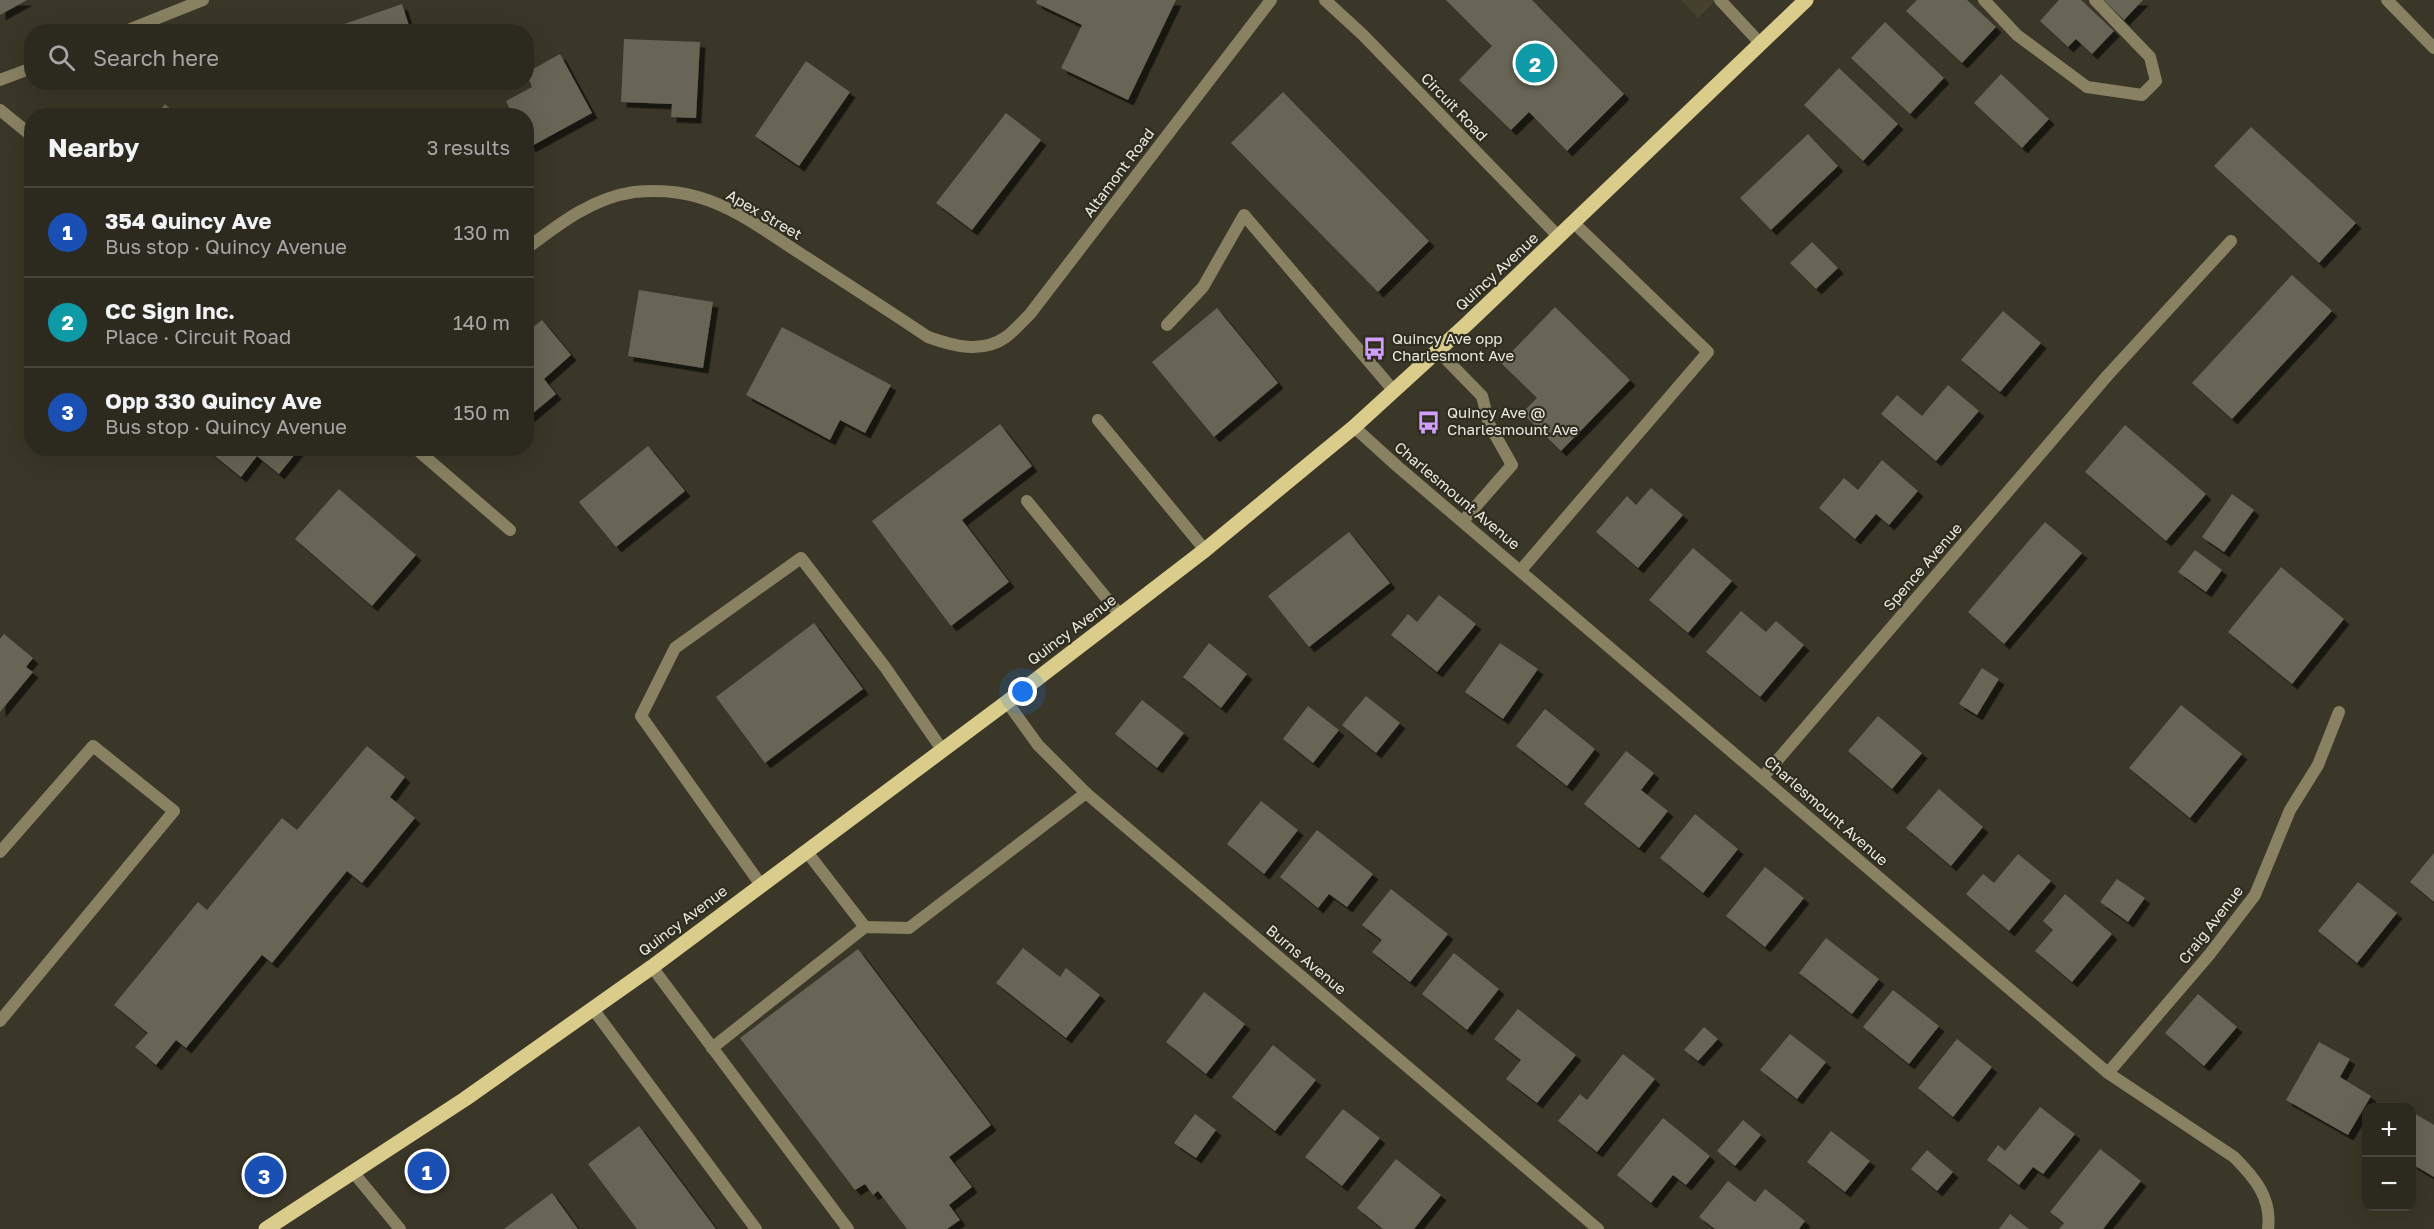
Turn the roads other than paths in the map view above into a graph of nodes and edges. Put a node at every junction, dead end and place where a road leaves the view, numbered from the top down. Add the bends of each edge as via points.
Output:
1 (203, 0) edge
2 (1271, 0) edge
3 (1325, 0) edge
4 (1720, 0) edge
5 (1806, 0) edge
6 (1984, 0) edge
7 (2095, 0) edge
8 (2387, 0) edge
9 (143, 24) edge
10 (1760, 43) junction
11 (2434, 48) edge
12 (24, 71) edge
13 (0, 80) edge
14 (0, 110) edge
15 (24, 129) edge
16 (1574, 223) junction
17 (1559, 237) junction
18 (2231, 241) dead end
19 (534, 243) edge
20 (1167, 325) dead end
21 (978, 347) joint
22 (1438, 351) junction
23 (1394, 391) junction
24 (1098, 420) dead end
25 (1354, 427) junction
26 (424, 456) edge
27 (1027, 501) dead end
28 (1463, 521) junction
29 (510, 530) dead end
30 (1205, 550) junction
31 (1521, 570) junction
32 (1121, 616) junction
33 (1007, 702) junction
34 (2339, 712) dead end
35 (943, 751) junction
36 (1763, 777) junction
37 (1086, 793) junction
38 (0, 852) edge
39 (807, 852) junction
40 (761, 885) junction
41 (865, 927) junction
42 (652, 967) junction
43 (593, 1009) junction
44 (0, 1021) edge
45 (712, 1047) junction
46 (2108, 1073) junction
47 (353, 1172) junction
48 (2268, 1224) edge
49 (266, 1229) edge
50 (399, 1229) edge
51 (756, 1229) edge
52 (848, 1229) edge
53 (1598, 1229) edge

1 - 9 street
2 - 21 street, Altamont Road via 1030,314 1004,338
3 - 17 street, Circuit Road via 1363,34
4 - 10 street
5 - 10 main road, Quincy Avenue
6 - 7 street via 2018,35 2087,87 2142,95 2156,81 2150,57
8 - 11 street
10 - 16 main road, Quincy Avenue
12 - 13 street
14 - 15 street
16 - 17 main road, Quincy Avenue
16 - 31 street via 1708,352
17 - 22 main road, Quincy Avenue
18 - 36 street, Spence Avenue via 2107,376
19 - 21 street, Apex Street via 568,217 600,201 634,192 698,197 763,229 928,336 951,346
20 - 23 street via 1203,287 1244,215
22 - 23 main road, Quincy Avenue
22 - 28 street via 1482,396 1489,424 1512,465
23 - 25 main road, Quincy Avenue
24 - 30 street
25 - 28 street, Charlesmount Avenue
25 - 30 main road, Quincy Avenue
26 - 29 street
27 - 32 street
28 - 31 street, Charlesmount Avenue
30 - 32 main road, Quincy Avenue
31 - 36 street, Charlesmount Avenue
32 - 33 main road, Quincy Avenue
33 - 35 main road, Quincy Avenue
33 - 37 street, Burns Avenue via 1038,745
34 - 46 street, Craig Avenue via 2318,765 2290,810 2255,895
35 - 39 main road, Quincy Avenue
35 - 40 street via 885,667 801,558 675,648 641,716
36 - 46 street, Charlesmount Avenue
37 - 41 street via 909,928
37 - 53 street, Burns Avenue
38 - 44 street via 93,746 174,811
39 - 40 main road, Quincy Avenue
39 - 41 street
40 - 42 main road, Quincy Avenue
41 - 45 street
42 - 43 main road, Quincy Avenue
42 - 45 street
43 - 47 main road, Quincy Avenue
43 - 51 street
45 - 52 street
46 - 48 street, Charlesmount Avenue via 2234,1158 2262,1190
47 - 49 main road, Quincy Avenue
47 - 50 street

